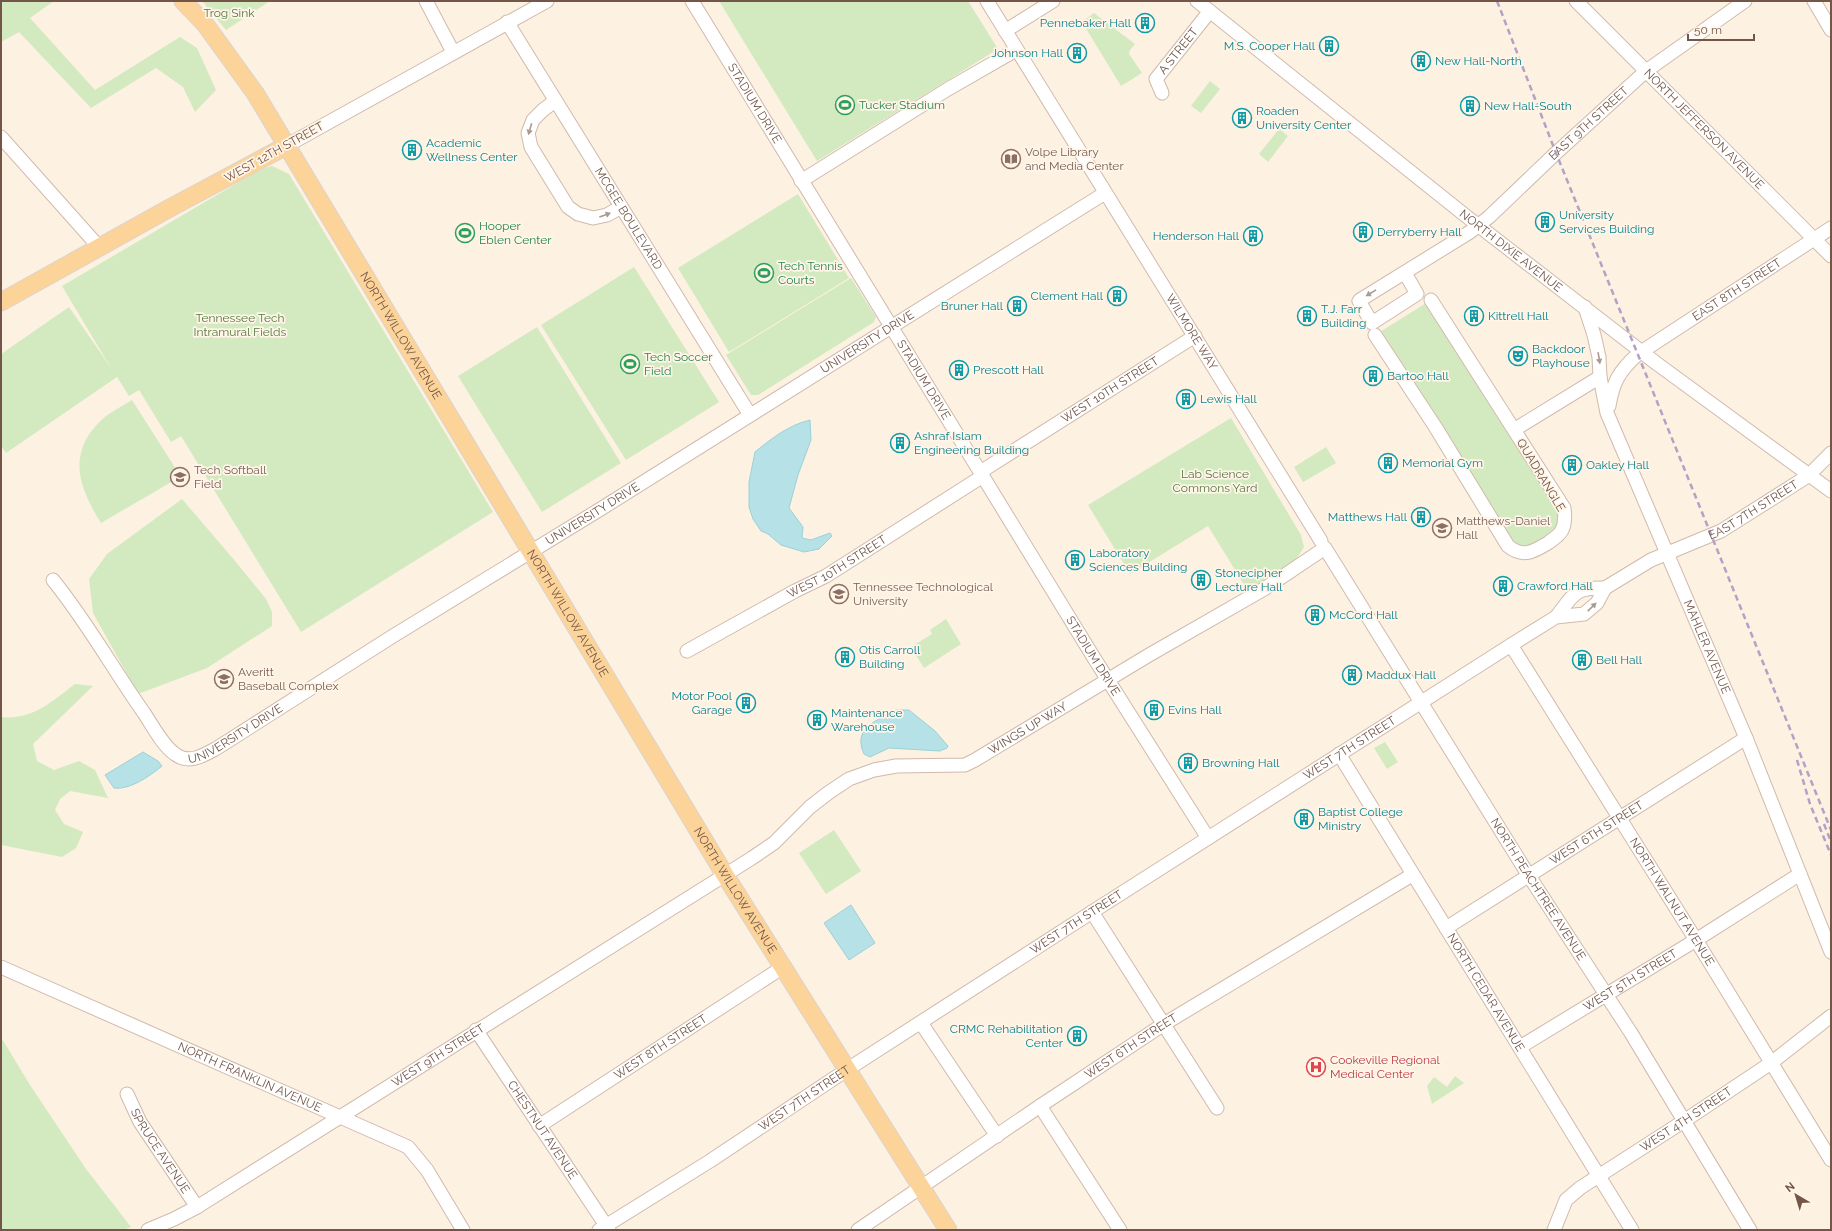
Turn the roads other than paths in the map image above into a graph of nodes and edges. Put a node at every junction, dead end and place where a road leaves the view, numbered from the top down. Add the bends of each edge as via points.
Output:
1 (183, 1) edge
2 (426, 1) edge
3 (547, 1) edge
4 (692, 1) edge
5 (987, 1) edge
6 (1054, 1) edge
7 (1196, 1) edge
8 (1576, 1) edge
9 (1744, 1) edge
10 (1814, 1) edge
11 (1210, 11) junction
12 (507, 22) junction
13 (1005, 30) junction
14 (1831, 30) edge
15 (1016, 50) junction
16 (453, 52) junction
17 (1646, 71) junction
18 (1162, 93) dead end
19 (555, 101) junction
20 (1, 137) edge
21 (286, 146) junction
22 (801, 181) junction
23 (1105, 193) junction
24 (621, 207) junction
25 (1479, 225) junction
26 (1831, 228) edge
27 (1814, 240) junction
28 (99, 247) junction
29 (1831, 256) edge
30 (1405, 273) dead end
31 (1431, 300) dead end
32 (1, 302) edge
33 (1585, 307) junction
34 (891, 327) junction
35 (1619, 334) junction
36 (1375, 335) dead end
37 (1195, 336) junction
38 (1643, 352) junction
39 (1600, 376) junction
40 (1616, 378) junction
41 (1607, 413) junction
42 (750, 415) junction
43 (1517, 428) dead end
44 (1831, 452) edge
45 (984, 472) junction
46 (1808, 476) junction
47 (1831, 491) edge
48 (1323, 544) junction
49 (531, 552) junction
50 (1666, 553) junction
51 (53, 580) dead end
52 (1605, 588) junction
53 (1556, 617) junction
54 (1511, 645) junction
55 (687, 651) dead end
56 (1107, 680) junction
57 (1421, 702) junction
58 (1746, 738) junction
59 (1339, 754) junction
60 (1620, 819) junction
61 (1208, 838) junction
62 (1800, 874) junction
63 (725, 875) junction
64 (1412, 875) junction
65 (1529, 876) junction
66 (1092, 912) junction
67 (1446, 928) junction
68 (1696, 940) junction
69 (1831, 952) edge
70 (1, 967) edge
71 (782, 967) junction
72 (1606, 995) junction
73 (1831, 1016) edge
74 (921, 1023) junction
75 (1164, 1024) junction
76 (476, 1030) junction
77 (1520, 1047) junction
78 (1771, 1063) junction
79 (848, 1069) junction
80 (127, 1094) dead end
81 (1040, 1106) junction
82 (1217, 1108) dead end
83 (339, 1116) junction
84 (1684, 1121) junction
85 (539, 1126) junction
86 (997, 1136) junction
87 (1831, 1160) edge
88 (1599, 1176) junction
89 (922, 1188) junction
90 (197, 1207) junction
91 (605, 1228) edge
92 (148, 1230) edge
93 (463, 1230) edge
94 (858, 1230) edge
95 (948, 1230) edge
96 (1120, 1230) edge
97 (1554, 1230) edge
98 (1632, 1230) edge
99 (1750, 1230) edge

1 - 21 main road, NORTH WILLOW AVENUE via 205,24 241,74
2 - 16 street
3 - 12 street, WEST 12TH STREET
4 - 22 street, STADIUM DRIVE
5 - 13 street
6 - 13 street
7 - 11 street, NORTH DIXIE AVENUE
8 - 17 street, NORTH JEFFERSON AVENUE
9 - 17 street, EAST 9TH STREET
10 - 14 street
11 - 18 street, A STREET via 1156,79
11 - 25 street, NORTH DIXIE AVENUE
12 - 16 street, WEST 12TH STREET
12 - 19 street, MCGEE BOULEVARD
13 - 15 street
15 - 22 street via 948,89
15 - 23 street, WILMORE WAY
16 - 21 street, WEST 12TH STREET
17 - 25 street, EAST 9TH STREET
17 - 27 street, NORTH JEFFERSON AVENUE
19 - 24 street, MCGEE BOULEVARD
19 -> 24 street via 533,120 528,133 531,147 568,207 578,214 593,218 607,215
20 - 28 street
21 - 28 main road, WEST 12TH STREET
21 - 49 main road, NORTH WILLOW AVENUE
22 - 34 street, STADIUM DRIVE
23 - 34 street, UNIVERSITY DRIVE
23 - 37 street, WILMORE WAY
24 - 42 street, MCGEE BOULEVARD
25 - 30 street, EAST 9TH STREET
25 - 33 street, NORTH DIXIE AVENUE
26 - 27 street, EAST 8TH STREET
27 - 29 street, NORTH JEFFERSON AVENUE
27 - 38 street, EAST 8TH STREET
28 - 32 main road, WEST 12TH STREET
31 - 36 street, QUADRANGLE via 1564,508 1562,530 1532,552 1513,550 1508,546 1435,426
33 - 35 street, NORTH DIXIE AVENUE
33 -> 39 street, MAHLER AVENUE via 1598,352
34 - 42 street, UNIVERSITY DRIVE
34 - 45 street, STADIUM DRIVE
35 - 38 street, NORTH DIXIE AVENUE
35 - 40 street via 1629,351
37 - 45 street, WEST 10TH STREET
37 - 48 street, WILMORE WAY
38 - 40 street via 1626,365
38 - 46 street, NORTH DIXIE AVENUE
39 - 41 street, MAHLER AVENUE
39 - 43 street
40 - 41 street
41 - 50 street, MAHLER AVENUE
42 - 49 street, UNIVERSITY DRIVE
44 - 46 street, EAST 7TH STREET
45 - 55 street, WEST 10TH STREET via 826,576 795,590
45 - 56 street, STADIUM DRIVE
46 - 47 street, NORTH DIXIE AVENUE
46 - 50 street, EAST 7TH STREET via 1721,530
48 - 56 street, WINGS UP WAY via 1264,589
48 - 57 street, NORTH PEACHTREE AVENUE
49 - 51 street, UNIVERSITY DRIVE via 217,748 199,758 187,759 175,754 162,738 73,604
49 - 63 main road, NORTH WILLOW AVENUE
50 - 52 street, WEST 7TH STREET
50 - 58 street, MAHLER AVENUE
52 - 53 street, WEST 7TH STREET via 1578,591 1571,596
53 -> 52 street, WEST 7TH STREET via 1584,614 1597,603
53 - 54 street, WEST 7TH STREET
54 - 57 street, WEST 7TH STREET
54 - 60 street, NORTH WALNUT AVENUE
56 - 61 street, STADIUM DRIVE
56 - 63 street, WINGS UP WAY via 965,765 896,766 874,770 849,779 810,808 774,843
57 - 59 street, WEST 7TH STREET
57 - 65 street, NORTH PEACHTREE AVENUE
58 - 60 street, WEST 6TH STREET
58 - 62 street, MAHLER AVENUE
59 - 61 street, WEST 7TH STREET
59 - 64 street, NORTH CEDAR AVENUE
60 - 65 street, WEST 6TH STREET
60 - 68 street, NORTH WALNUT AVENUE
61 - 66 street, WEST 7TH STREET
62 - 68 street, WEST 5TH STREET
62 - 69 street, MAHLER AVENUE
63 - 71 main road, NORTH WILLOW AVENUE
63 - 76 street, WEST 9TH STREET
64 - 67 street, NORTH CEDAR AVENUE
64 - 75 street, WEST 6TH STREET
65 - 67 street, WEST 6TH STREET
65 - 72 street, NORTH PEACHTREE AVENUE
66 - 74 street, WEST 7TH STREET
66 - 75 street
67 - 77 street, NORTH CEDAR AVENUE
68 - 72 street, WEST 5TH STREET
68 - 78 street, NORTH WALNUT AVENUE
70 - 83 street, NORTH FRANKLIN AVENUE
71 - 79 main road, NORTH WILLOW AVENUE
71 - 85 street, WEST 8TH STREET
72 - 77 street, WEST 5TH STREET
72 - 84 street, NORTH PEACHTREE AVENUE
73 - 78 street, WEST 4TH STREET
74 - 79 street, WEST 7TH STREET
74 - 86 street
75 - 81 street, WEST 6TH STREET
75 - 82 street
76 - 83 street, WEST 9TH STREET
76 - 85 street, CHESTNUT AVENUE
77 - 88 street, NORTH CEDAR AVENUE
78 - 84 street, WEST 4TH STREET
78 - 87 street, NORTH WALNUT AVENUE
79 - 89 main road, NORTH WILLOW AVENUE
79 - 91 street, WEST 7TH STREET
80 - 90 street, SPRUCE AVENUE via 140,1122
81 - 86 street, WEST 6TH STREET
81 - 96 street
83 - 90 street, WEST 9TH STREET
83 - 93 street, NORTH FRANKLIN AVENUE via 408,1147 427,1170
84 - 88 street, WEST 4TH STREET
84 - 99 street, NORTH PEACHTREE AVENUE
85 - 91 street, CHESTNUT AVENUE
86 - 89 street, WEST 6TH STREET
88 - 97 street, WEST 4TH STREET via 1566,1200
88 - 98 street, NORTH CEDAR AVENUE
89 - 94 street, WEST 6TH STREET
89 - 95 main road, NORTH WILLOW AVENUE
90 - 92 street, WEST 9TH STREET

